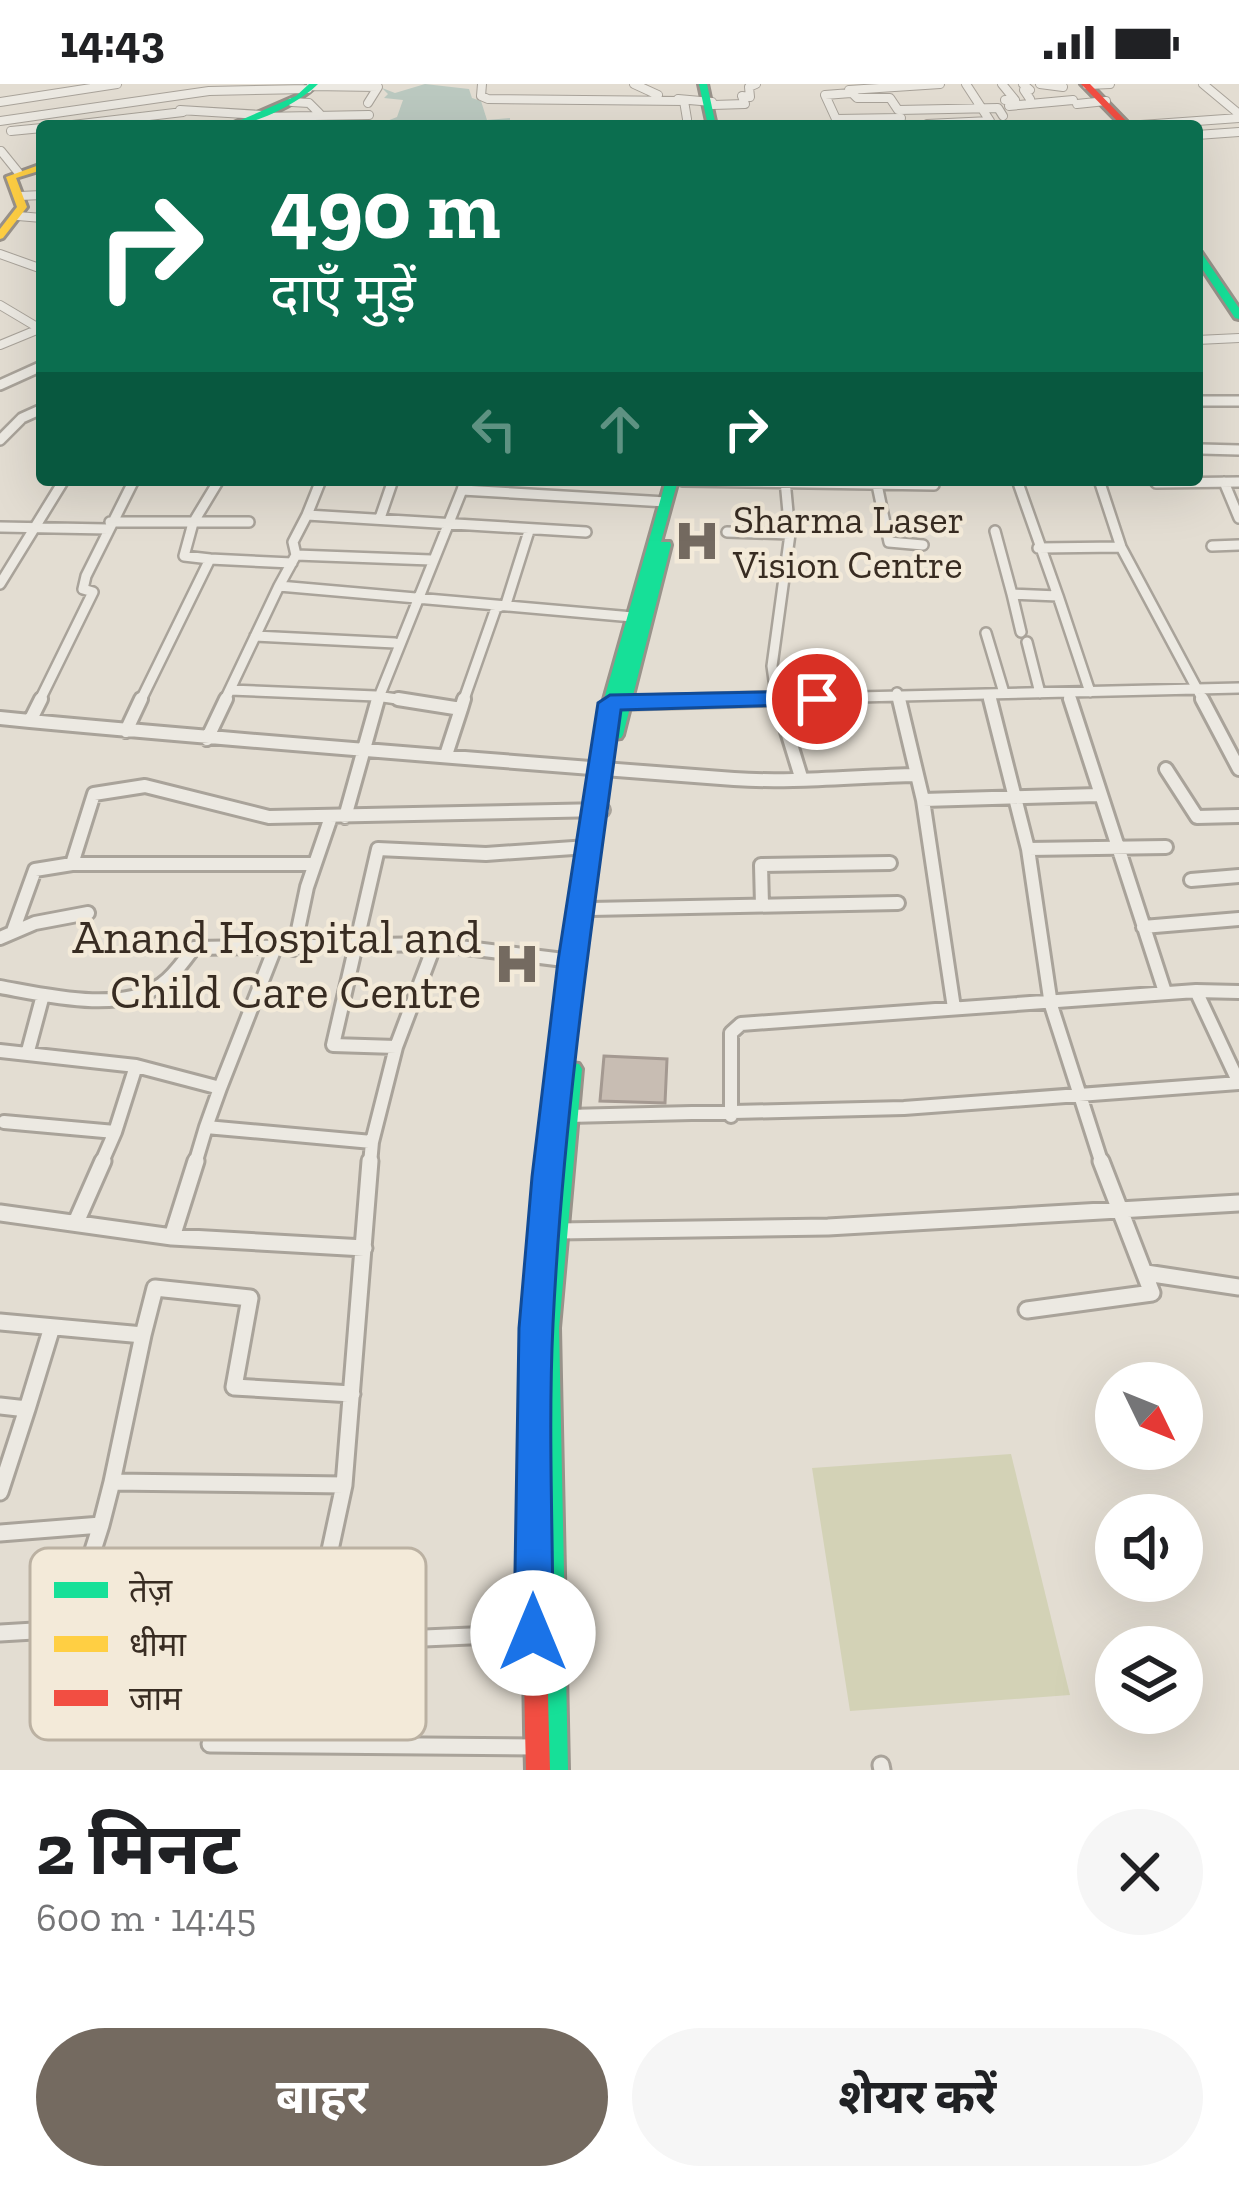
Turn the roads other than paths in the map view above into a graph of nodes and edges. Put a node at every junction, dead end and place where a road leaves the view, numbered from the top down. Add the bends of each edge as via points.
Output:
1 (117, 84) edge
2 (169, 84) edge
3 (482, 84) edge
4 (634, 84) edge
5 (756, 84) edge
6 (940, 84) edge
7 (966, 84) edge
8 (1002, 84) edge
9 (1023, 84) edge
10 (1040, 84) edge
11 (1086, 84) edge
12 (1203, 84) edge
13 (278, 85) edge
14 (921, 85) edge
15 (317, 86) edge
16 (207, 87) edge
17 (246, 87) edge
18 (1063, 87) dead end
19 (848, 89) edge
20 (66, 92) junction
21 (1108, 93) edge
22 (930, 94) dead end
23 (173, 95) junction
24 (709, 95) edge
25 (951, 95) dead end
26 (159, 97) junction
27 (1030, 99) dead end
28 (684, 101) junction
29 (0, 102) edge
30 (292, 102) junction
31 (368, 103) dead end
32 (982, 108) junction
33 (917, 109) junction
34 (954, 109) junction
35 (69, 111) junction
36 (183, 112) junction
37 (261, 116) junction
38 (1003, 116) dead end
39 (1239, 116) edge
40 (316, 118) junction
41 (901, 118) edge
42 (687, 119) dead end
43 (68, 120) edge
44 (117, 120) edge
45 (249, 120) edge
46 (365, 120) edge
47 (843, 120) edge
48 (925, 120) edge
49 (957, 120) edge
50 (989, 120) edge
51 (1124, 120) edge
52 (1194, 120) edge
53 (0, 121) edge
54 (36, 129) edge
55 (11, 131) dead end
56 (1239, 132) edge
57 (1203, 135) edge
58 (2, 151) edge
59 (10, 176) edge
60 (15, 209) edge
61 (0, 236) edge
62 (0, 254) edge
63 (1203, 263) edge
64 (36, 267) edge
65 (1, 307) edge
66 (1239, 316) edge
67 (36, 327) edge
68 (36, 331) edge
69 (1239, 338) edge
70 (1203, 340) edge
71 (0, 345) edge
72 (36, 369) edge
73 (0, 385) edge
74 (1239, 400) edge
75 (1203, 401) edge
76 (36, 412) edge
77 (0, 440) edge
78 (1203, 449) edge
79 (1239, 450) edge
80 (1203, 482) edge
81 (1224, 482) junction
82 (1239, 482) edge
83 (60, 486) edge
84 (131, 486) edge
85 (215, 486) edge
86 (319, 486) edge
87 (391, 486) edge
88 (463, 486) edge
89 (475, 486) edge
90 (671, 486) edge
91 (680, 486) edge
92 (785, 486) edge
93 (877, 486) edge
94 (1019, 486) edge
95 (1101, 486) edge
96 (666, 502) junction
97 (307, 515) junction
98 (380, 518) junction
99 (1239, 518) edge
100 (249, 522) dead end
101 (193, 524) junction
102 (109, 526) junction
103 (448, 526) junction
104 (0, 527) edge
105 (32, 530) junction
106 (529, 531) junction
107 (995, 531) dead end
108 (586, 532) dead end
109 (727, 532) dead end
110 (790, 534) junction
111 (923, 545) dead end
112 (1239, 545) edge
113 (1212, 546) dead end
114 (1121, 547) junction
115 (1038, 548) junction
116 (210, 559) junction
117 (294, 559) junction
118 (431, 560) junction
119 (4, 566) edge
120 (0, 584) edge
121 (279, 586) junction
122 (1012, 594) junction
123 (1058, 596) junction
124 (418, 598) junction
125 (506, 604) junction
126 (638, 617) junction
127 (986, 633) dead end
128 (256, 636) junction
129 (395, 643) junction
130 (1239, 688) edge
131 (1196, 689) junction
132 (230, 691) junction
133 (1090, 692) junction
134 (897, 693) junction
135 (1040, 693) junction
136 (1067, 693) junction
137 (996, 694) junction
138 (376, 697) junction
139 (777, 702) junction
140 (616, 703) junction
141 (461, 710) junction
142 (0, 718) edge
143 (30, 722) junction
144 (126, 730) junction
145 (207, 740) junction
146 (357, 752) junction
147 (446, 754) junction
148 (606, 767) junction
149 (1239, 769) edge
150 (1166, 770) dead end
151 (917, 775) junction
152 (801, 777) junction
153 (1098, 795) junction
154 (1014, 797) junction
155 (923, 800) junction
156 (598, 810) junction
157 (338, 817) junction
158 (1239, 817) edge
159 (588, 847) junction
160 (1166, 847) dead end
161 (1116, 848) junction
162 (1028, 849) junction
163 (890, 862) dead end
164 (72, 864) junction
165 (314, 864) junction
166 (1239, 876) edge
167 (1191, 880) dead end
168 (898, 904) dead end
169 (762, 905) junction
170 (590, 909) junction
171 (88, 913) dead end
172 (1239, 919) edge
173 (1143, 927) junction
174 (7, 935) edge
175 (353, 942) junction
176 (435, 944) junction
177 (275, 948) junction
178 (294, 949) junction
179 (572, 961) junction
180 (0, 987) edge
181 (1166, 992) junction
182 (1196, 992) junction
183 (1239, 992) edge
184 (43, 994) junction
185 (1051, 1005) junction
186 (954, 1008) junction
187 (396, 1047) junction
188 (0, 1051) edge
189 (28, 1051) junction
190 (136, 1066) junction
191 (220, 1088) junction
192 (1081, 1099) junction
193 (568, 1116) junction
194 (731, 1116) junction
195 (4, 1121) dead end
196 (206, 1127) junction
197 (115, 1132) junction
198 (372, 1142) junction
199 (1239, 1203) edge
200 (1116, 1209) junction
201 (0, 1214) edge
202 (77, 1220) junction
203 (557, 1231) junction
204 (172, 1237) junction
205 (364, 1248) junction
206 (1146, 1273) junction
207 (1239, 1287) edge
208 (1027, 1310) dead end
209 (0, 1322) edge
210 (52, 1327) junction
211 (143, 1335) junction
212 (352, 1394) junction
213 (0, 1406) edge
214 (27, 1409) junction
215 (112, 1482) junction
216 (344, 1485) junction
217 (0, 1492) edge
218 (101, 1525) junction
219 (0, 1533) edge
220 (94, 1548) edge
221 (330, 1548) edge
222 (30, 1631) edge
223 (0, 1633) edge
224 (542, 1633) junction
225 (426, 1638) edge
226 (210, 1744) dead end
227 (537, 1747) junction
228 (538, 1770) edge
229 (556, 1770) edge

1 - 20 street
2 - 23 street
3 - 28 street via 482,98 496,100
4 - 28 street
5 - 24 street via 742,96 745,104
6 - 14 street
7 - 32 street
8 - 21 street via 1016,100 1005,100 1009,106
9 - 27 street
10 - 18 street
11 - 21 main road
12 - 39 street
13 - 15 street
13 - 17 street
14 - 19 street
14 - 22 street
15 - 30 main road
15 - 31 street via 378,87
16 - 17 street
16 - 23 street
19 - 41 street via 857,98 890,98
19 - 47 street via 825,94
20 - 29 street
20 - 35 street
21 - 51 main road
23 - 26 street
24 - 28 street
25 - 34 street
26 - 35 street
26 - 36 street
28 - 42 street
30 - 37 main road
30 - 40 street via 309,104
32 - 34 street
32 - 38 street
32 - 50 street
33 - 34 street
33 - 41 street
33 - 48 street
34 - 49 street
35 - 43 street
35 - 53 street
36 - 37 street
36 - 44 street
37 - 40 street
37 - 45 main road
39 - 52 street
40 - 46 street
54 - 55 street
56 - 57 street
58 - 59 street
59 - 60 main road
60 - 61 main road
62 - 64 street
63 - 66 main road
65 - 67 street
68 - 71 street
69 - 70 street
72 - 73 street
74 - 75 street
76 - 77 street
78 - 79 street
80 - 81 street
81 - 82 street
81 - 99 street
83 - 105 street
84 - 102 street
85 - 101 street
86 - 97 street
87 - 98 street
88 - 103 street
89 - 96 street
90 - 96 main road
91 - 126 main road
92 - 110 street
93 - 111 street via 889,542
94 - 115 street
95 - 114 street
96 - 126 main road
97 - 98 street
97 - 117 street
98 - 103 street
100 - 101 street
101 - 102 street
101 - 116 street via 184,556
102 - 105 street
102 - 143 street via 86,576 83,589 93,592
103 - 106 street
103 - 118 street
104 - 105 street
105 - 119 street
106 - 108 street
106 - 125 street
107 - 122 street
109 - 110 street
110 - 139 street via 773,633
112 - 113 street
114 - 115 street
114 - 131 street
115 - 123 street
116 - 117 street
116 - 144 street
117 - 118 street
117 - 121 street
118 - 124 street
119 - 120 street
121 - 124 street
121 - 128 street
122 - 123 street
122 - 135 street
123 - 133 street
124 - 125 street
124 - 129 street
125 - 126 street
125 - 141 street via 496,608
126 - 140 main road
127 - 137 street
128 - 129 street
128 - 132 street
129 - 138 street
130 - 131 street
131 - 133 street
131 - 149 street
132 - 138 street
132 - 145 street
133 - 136 street
134 - 137 street
134 - 139 street
134 - 151 street
135 - 136 street
135 - 137 street
136 - 153 street
137 - 154 street
138 - 141 street
138 - 146 street
139 - 140 street
139 - 152 street
140 - 148 main road
141 - 147 street
142 - 143 street
143 - 144 street
144 - 145 street
145 - 146 street
146 - 147 street
146 - 157 street
147 - 148 street
148 - 152 street
148 - 156 main road
150 - 158 street via 1197,817
151 - 152 street
151 - 155 street
153 - 154 street
153 - 161 street
154 - 155 street
154 - 162 street
155 - 186 street
156 - 157 street
156 - 159 main road
156 - 170 main road
157 - 164 street via 269,817 155,786 104,790 94,794
157 - 165 street
159 - 175 street via 486,854 378,849
159 - 179 main road
160 - 161 street
161 - 162 street
161 - 173 street
162 - 185 street
163 - 169 street via 760,865
164 - 165 street
164 - 174 street via 35,870
165 - 178 street
166 - 167 street
168 - 169 street
169 - 170 street
170 - 193 main road
171 - 174 street
172 - 173 street
173 - 181 street
175 - 176 street
175 - 178 street
175 - 187 street via 333,1045
176 - 179 street
176 - 187 street
177 - 178 street
177 - 184 street via 194,948 165,982 130,995
177 - 191 street
179 - 224 main road via 536,1328
180 - 184 street
181 - 182 street
181 - 185 street
182 - 183 street
182 - 192 street via 1239,1083
184 - 189 street
185 - 186 street
185 - 192 street
186 - 194 street via 740,1024 731,1033
187 - 198 street
188 - 189 street
189 - 190 street
190 - 191 street
190 - 197 street
191 - 196 street
192 - 194 street
192 - 200 street
193 - 194 street
193 - 203 main road
195 - 197 street
196 - 198 street
196 - 204 street
197 - 202 street
198 - 205 street
199 - 200 street
200 - 203 street via 828,1227
200 - 206 street
201 - 202 street
202 - 204 street
203 - 224 main road
204 - 205 street
205 - 212 street
206 - 207 street
206 - 208 street via 1152,1293
209 - 210 street
210 - 211 street
210 - 214 street
211 - 212 street via 155,1288 250,1298 234,1388
211 - 215 street
212 - 216 street
213 - 214 street
214 - 217 street
215 - 216 street
215 - 218 street
216 - 221 street
218 - 219 street
218 - 220 street
222 - 223 street
224 - 225 street
224 - 227 main road
224 - 229 main road
226 - 227 street
227 - 228 main road

